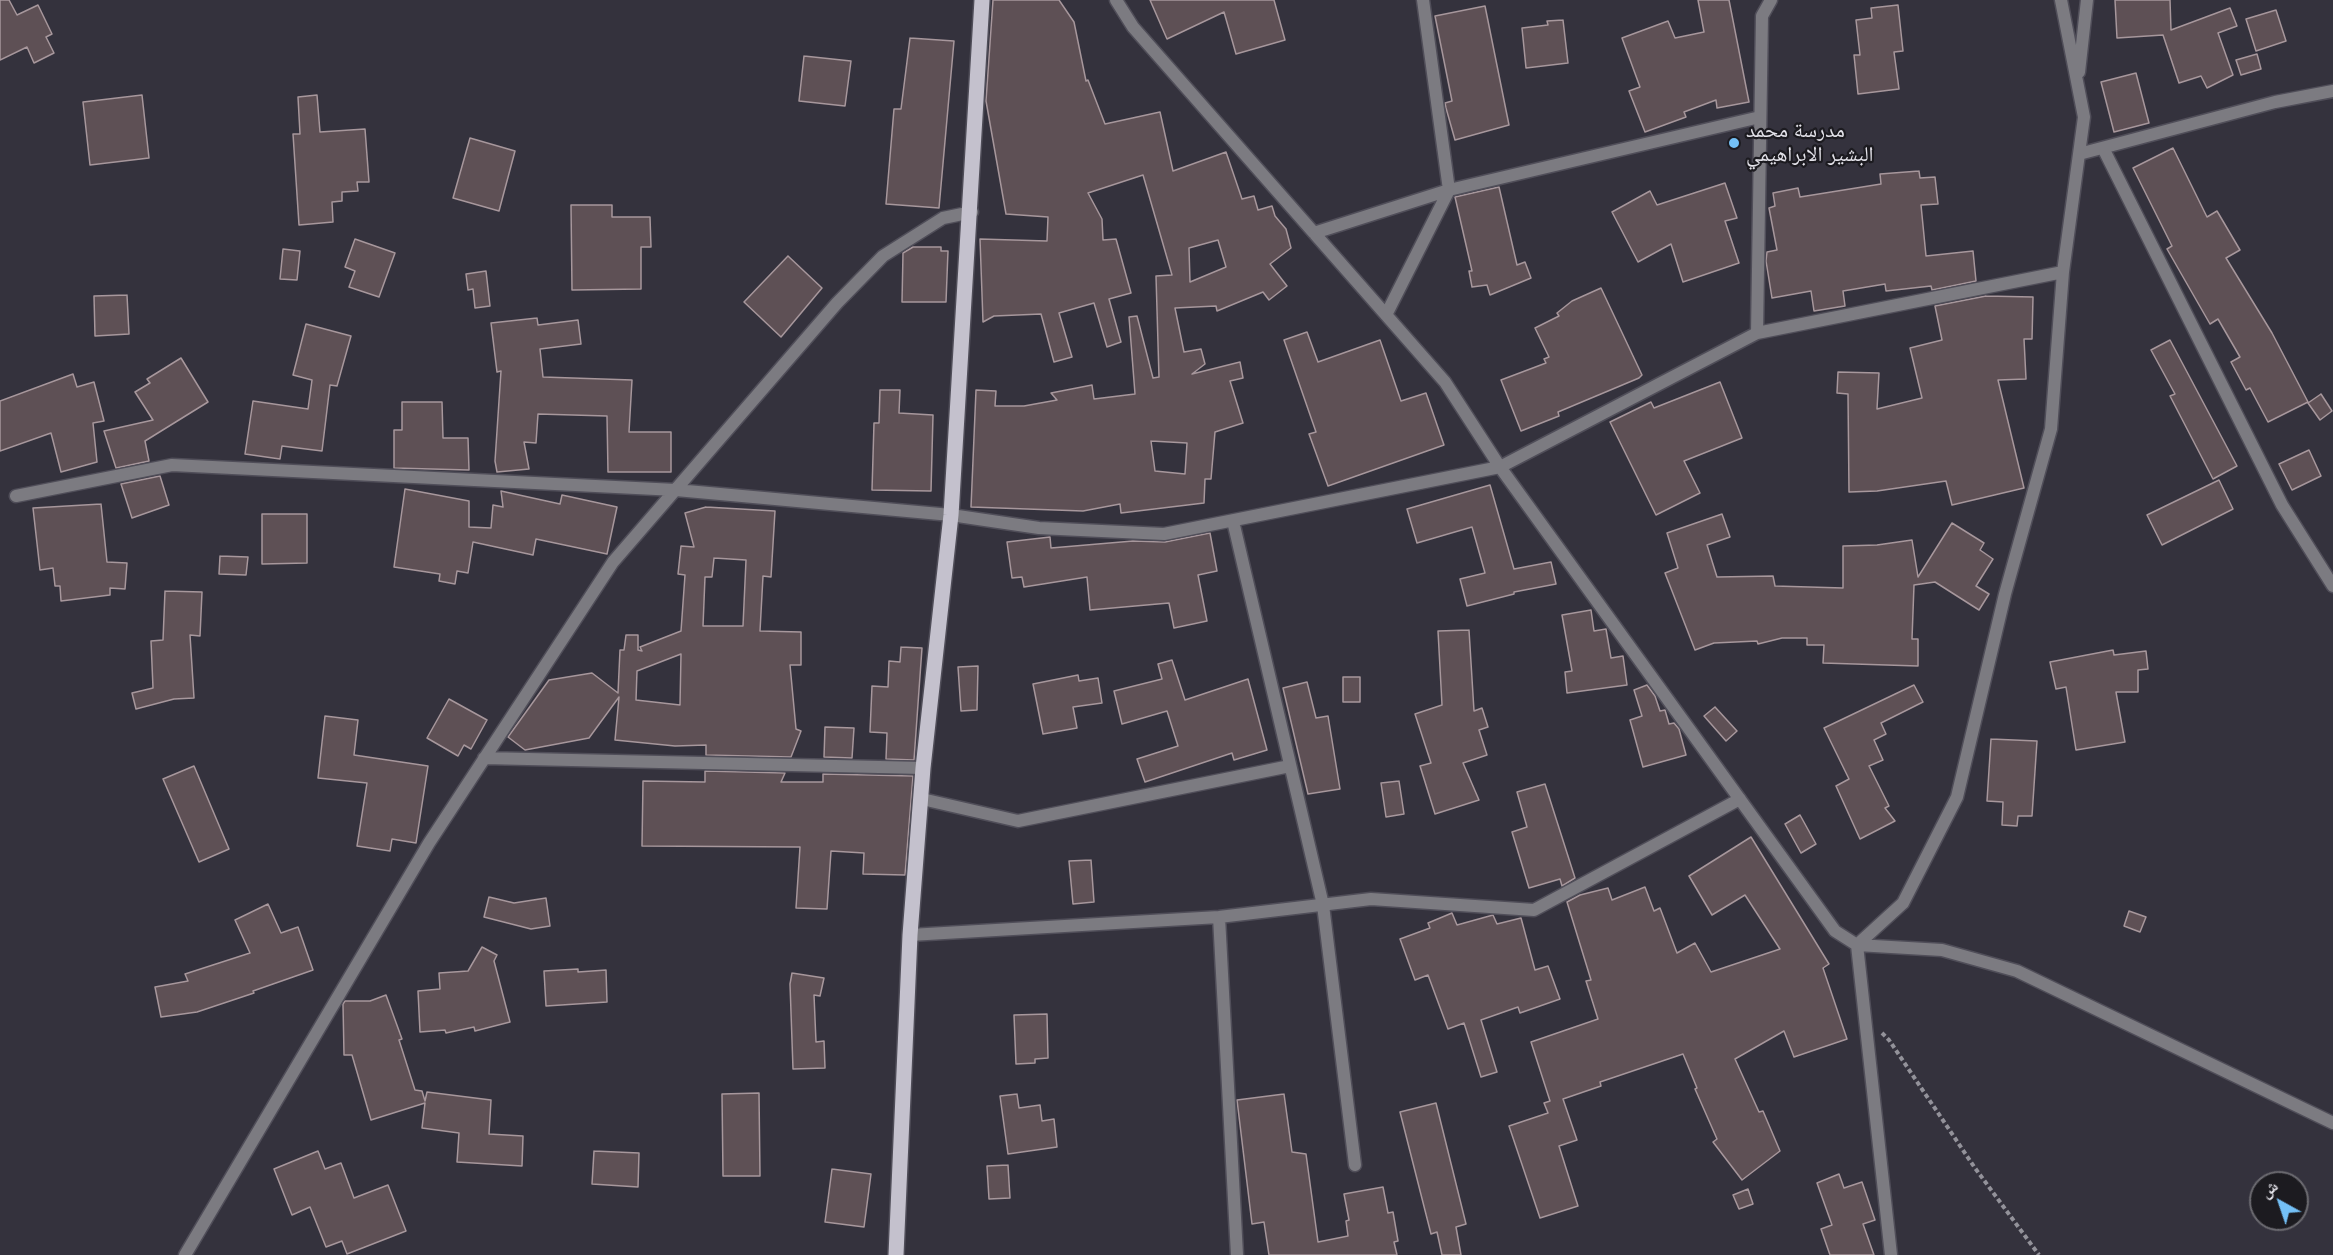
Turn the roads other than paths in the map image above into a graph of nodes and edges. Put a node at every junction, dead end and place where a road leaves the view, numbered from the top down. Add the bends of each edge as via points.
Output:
1 (982, 0) edge
2 (1116, 0) edge
3 (1423, 0) edge
4 (1771, 0) edge
5 (2061, 0) edge
6 (2086, 0) edge
7 (2078, 85) junction
8 (2333, 91) edge
9 (1760, 117) junction
10 (2103, 148) junction
11 (2079, 154) junction
12 (1449, 190) junction
13 (972, 212) junction
14 (1314, 233) junction
15 (2063, 272) junction
16 (1386, 315) junction
17 (1757, 333) junction
18 (1500, 467) junction
19 (676, 490) junction
20 (16, 496) dead end
21 (951, 515) junction
22 (1233, 521) junction
23 (2333, 586) edge
24 (484, 758) junction
25 (1290, 766) junction
26 (923, 768) junction
27 (922, 799) junction
28 (1740, 799) junction
29 (1323, 905) junction
30 (1219, 917) junction
31 (910, 935) junction
32 (1857, 945) junction
33 (2333, 1123) edge
34 (1355, 1165) dead end
35 (185, 1255) edge
36 (896, 1255) edge
37 (1237, 1255) edge
38 (1891, 1255) edge

1 - 13 main road
2 - 14 street via 1133,27
3 - 12 street
4 - 9 street via 1762,16
5 - 7 street
6 - 7 street
7 - 11 street via 2084,117
8 - 10 street via 2275,102
9 - 12 street
9 - 17 street
10 - 11 street
10 - 23 street via 2282,505
11 - 15 street
12 - 14 street
12 - 16 street
13 - 19 street via 943,218 882,256
13 - 21 main road
14 - 16 street
15 - 17 street
15 - 32 street via 2051,429 2005,594 1957,797 1903,903
16 - 18 street via 1445,382
17 - 18 street
18 - 22 street
18 - 28 street
19 - 20 street via 172,465
19 - 21 street
19 - 24 street via 613,562
21 - 22 street via 1039,528 1164,534
21 - 26 main road
22 - 25 street
24 - 26 street
24 - 35 street via 429,843
25 - 27 street via 1018,822
25 - 29 street
26 - 27 main road
27 - 31 main road
28 - 29 street via 1534,910 1371,899
28 - 32 street via 1834,930
29 - 30 street
29 - 34 street
30 - 31 street
30 - 37 street
31 - 36 main road
32 - 33 street via 1942,950 2017,971
32 - 38 street

